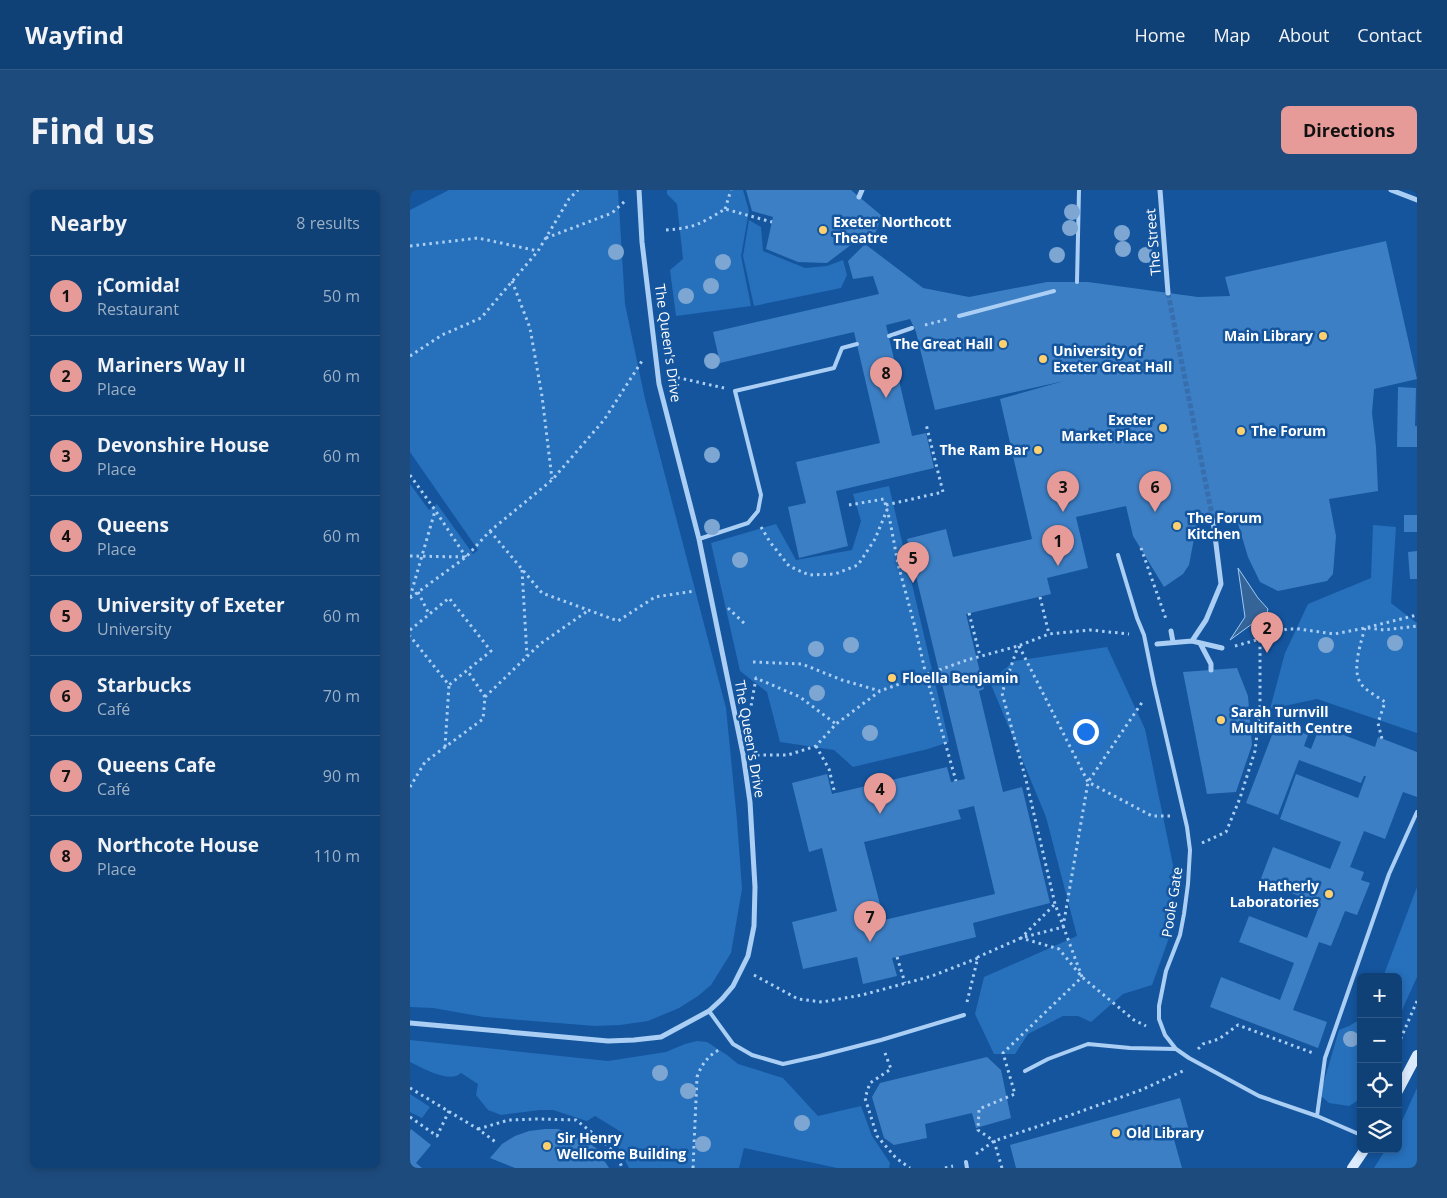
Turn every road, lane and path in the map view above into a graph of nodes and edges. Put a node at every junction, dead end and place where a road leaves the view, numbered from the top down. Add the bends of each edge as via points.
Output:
1 (578, 190) edge
2 (639, 190) edge
3 (731, 190) edge
4 (862, 190) edge
5 (1079, 190) edge
6 (1160, 190) edge
7 (1391, 190) edge
8 (628, 196) dead end
9 (859, 196) dead end
10 (1417, 200) edge
11 (726, 209) junction
12 (772, 222) dead end
13 (666, 230) dead end
14 (546, 238) junction
15 (410, 246) edge
16 (538, 251) junction
17 (512, 281) junction
18 (1077, 282) dead end
19 (1054, 291) dead end
20 (1168, 293) tunnel mouth
21 (959, 316) joint
22 (912, 328) joint
23 (889, 336) dead end
24 (654, 342) junction
25 (856, 344) dead end
26 (410, 356) edge
27 (671, 376) dead end
28 (712, 385) dead end
29 (926, 424) dead end
30 (410, 475) edge
31 (552, 480) junction
32 (849, 505) dead end
33 (886, 505) junction
34 (435, 510) junction
35 (887, 510) junction
36 (754, 516) junction
37 (1214, 520) tunnel mouth
38 (490, 531) junction
39 (699, 539) junction
40 (1141, 548) dead end
41 (1118, 555) dead end
42 (410, 556) edge
43 (422, 556) junction
44 (466, 558) junction
45 (522, 570) junction
46 (708, 588) junction
47 (418, 592) junction
48 (1040, 597) dead end
49 (410, 598) edge
50 (589, 610) junction
51 (969, 613) dead end
52 (429, 614) junction
53 (1417, 615) edge
54 (1417, 626) edge
55 (1365, 628) junction
56 (410, 630) edge
57 (1171, 631) joint
58 (1049, 634) junction
59 (1144, 635) junction
60 (410, 636) edge
61 (1260, 639) junction
62 (1192, 641) junction
63 (1173, 642) junction
64 (1200, 643) junction
65 (1157, 644) dead end
66 (1018, 646) junction
67 (1222, 648) joint
68 (980, 656) junction
69 (527, 657) junction
70 (753, 662) dead end
71 (468, 670) junction
72 (1211, 670) dead end
73 (926, 675) junction
74 (756, 678) dead end
75 (1154, 684) junction
76 (449, 685) junction
77 (880, 691) junction
78 (485, 697) junction
79 (836, 724) junction
80 (1382, 738) dead end
81 (816, 746) junction
82 (445, 748) junction
83 (743, 754) junction
84 (956, 780) dead end
85 (1088, 782) junction
86 (410, 787) edge
87 (835, 794) dead end
88 (1417, 812) edge
89 (1184, 816) junction
90 (1190, 850) junction
91 (1055, 904) junction
92 (1063, 927) junction
93 (1021, 938) junction
94 (897, 957) dead end
95 (978, 957) junction
96 (742, 968) junction
97 (1082, 977) junction
98 (905, 983) junction
99 (1417, 1001) edge
100 (709, 1011) junction
101 (964, 1015) joint
102 (410, 1023) edge
103 (1165, 1035) junction
104 (1402, 1036) edge
105 (733, 1044) junction
106 (1176, 1049) junction
107 (1309, 1052) dead end
108 (1417, 1055) edge
109 (1189, 1058) junction
110 (1200, 1064) junction
111 (891, 1069) dead end
112 (1025, 1071) dead end
113 (1402, 1083) edge
114 (410, 1088) edge
115 (449, 1111) junction
116 (1317, 1116) junction
117 (410, 1117) edge
118 (478, 1128) junction
119 (1357, 1133) edge
120 (994, 1141) junction
121 (497, 1143) dead end
122 (1362, 1153) edge
123 (966, 1162) junction
124 (622, 1168) edge
125 (693, 1168) edge
126 (910, 1168) edge
127 (945, 1168) edge
128 (967, 1168) edge
129 (1002, 1168) edge
130 (1352, 1168) edge

1 - 14 path via 569,198
2 - 24 street, The Queen's Drive
3 - 11 path
4 - 9 street
5 - 18 lane
6 - 20 street, The Street
7 - 10 street
8 - 14 path via 612,213
11 - 12 path
11 - 13 path via 698,225
14 - 16 path
15 - 16 path via 478,238
16 - 17 path
17 - 26 path via 481,318 442,335
17 - 31 path via 530,328
19 - 21 lane
21 - 22 path
22 - 23 lane
24 - 31 path via 604,420
24 - 39 street, The Queen's Drive via 659,384
25 - 36 lane via 842,348 834,368 735,390 761,495
27 - 28 path
29 - 33 path via 942,492
30 - 34 path
31 - 38 path
32 - 33 path via 884,499
33 - 35 path
34 - 43 path
34 - 44 path
35 - 36 path via 875,539 858,564 835,574 809,575 789,566
35 - 73 path
36 - 39 lane via 748,523
37 - 62 street via 1221,584 1206,620
38 - 44 path
38 - 45 path
39 - 46 street, The Queen's Drive
40 - 57 path
41 - 59 lane, Poole Gate
42 - 43 path
43 - 44 path
43 - 49 path
44 - 47 path
45 - 50 path via 542,593
45 - 69 path
46 - 50 path via 655,597 618,621
46 - 83 street, The Queen's Drive
47 - 49 path
47 - 52 path
48 - 58 path
50 - 69 path via 540,644
51 - 68 path
52 - 56 path
52 - 71 path via 449,598 491,651
53 - 55 path
54 - 55 path via 1384,630
55 - 61 path via 1334,634 1287,629
55 - 80 path via 1357,670 1360,682 1385,702 1378,723
57 - 63 street
58 - 59 path via 1090,630
58 - 66 path
59 - 75 lane, Poole Gate
60 - 76 path
61 - 67 path
61 - 90 path via 1260,708 1255,751 1240,798 1226,832
62 - 63 street
62 - 64 street
63 - 65 street
64 - 67 street
64 - 72 street
66 - 68 path
66 - 85 path
66 - 91 path via 1002,693
68 - 73 path
69 - 78 path
70 - 77 path via 802,664
71 - 76 path
71 - 78 path
73 - 77 path
73 - 84 path
74 - 79 path via 800,696
75 - 85 path
75 - 89 lane, Poole Gate
76 - 82 path
77 - 79 path
78 - 82 path via 483,719
79 - 81 path
81 - 83 path via 788,755
81 - 87 path via 829,769
82 - 86 path via 425,762
83 - 96 street, The Queen's Drive via 750,802 755,887 754,926
85 - 89 path via 1152,816
85 - 92 path
88 - 116 lane via 1389,874 1325,1058
89 - 90 lane, Poole Gate
90 - 103 lane, Poole Gate via 1180,935 1166,971 1159,1006 1159,1019
91 - 92 path
91 - 93 path
92 - 93 path
92 - 97 path
93 - 95 path
93 - 97 path via 1059,949
94 - 98 path
95 - 98 path
95 - 101 path
96 - 98 path via 798,998 822,1002
96 - 100 street, The Queen's Drive via 733,986
97 - 103 path via 1134,1020
97 - 120 path via 1003,1053 1015,1094 979,1109 978,1130
99 - 104 path
100 - 102 street, The Queen's Drive via 661,1037 634,1040 576,1039
100 - 105 lane
101 - 105 lane via 783,1064 752,1056
103 - 106 lane, Poole Gate
105 - 125 path via 715,1052 702,1063 697,1077
106 - 109 lane, Poole Gate
106 - 112 lane via 1088,1044
107 - 109 path via 1238,1025 1219,1039 1203,1044
108 - 113 street
109 - 110 lane, Poole Gate
110 - 116 lane, Poole Gate via 1259,1096
110 - 120 path via 1141,1090
111 - 126 path via 870,1083 865,1098 877,1136 896,1158
114 - 115 path
115 - 117 path via 437,1136
115 - 118 path
116 - 119 lane, Poole Gate
118 - 121 path
118 - 124 path via 509,1120 576,1120 618,1156
120 - 123 path
120 - 129 path
122 - 130 street
123 - 127 path
123 - 128 lane

